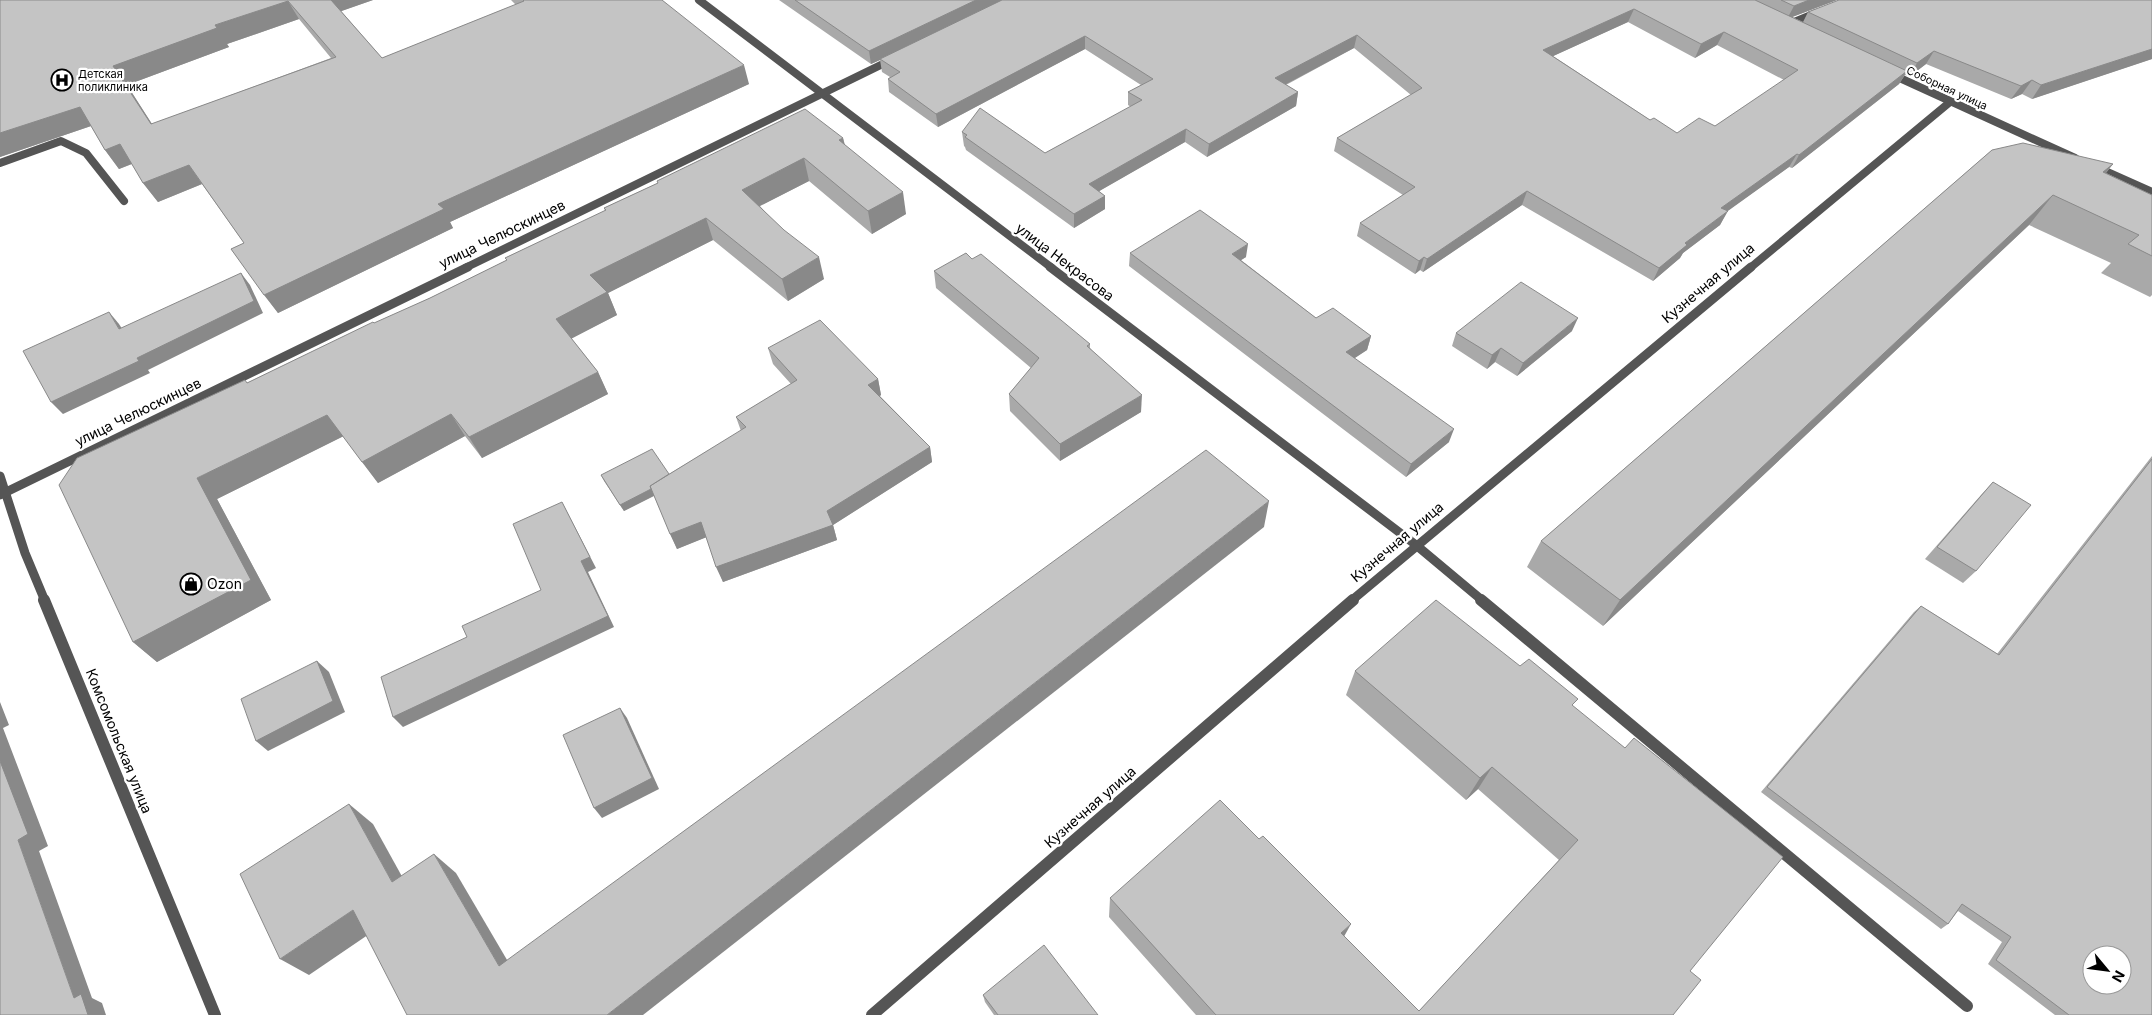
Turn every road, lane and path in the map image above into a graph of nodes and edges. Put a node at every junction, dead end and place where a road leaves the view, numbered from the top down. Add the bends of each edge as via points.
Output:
1 (699, 0) edge
2 (1823, 11) edge
3 (1778, 21) edge
4 (1787, 25) junction
5 (1795, 29) edge
6 (900, 56) edge
7 (1881, 69) edge
8 (820, 94) junction
9 (1950, 102) junction
10 (2082, 161) edge
11 (0, 163) edge
12 (2090, 165) edge
13 (2152, 192) edge
14 (124, 201) dead end
15 (0, 476) edge
16 (3, 494) edge
17 (1416, 545) junction
18 (1967, 1006) dead end
19 (216, 1015) edge
20 (872, 1015) edge

1 - 8 street, улица Некрасова
2 - 4 street
3 - 4 street
4 - 5 street
6 - 8 street, улица Челюскинцев
7 - 9 street, Соборная улица
8 - 16 street, улица Челюскинцев
8 - 17 street, улица Некрасова
9 - 10 street, Соборная улица
9 - 17 street, Кузнечная улица
11 - 14 street via 61,141 86,153
12 - 13 street
15 - 16 street, Комсомольская улица
16 - 19 street, Комсомольская улица
17 - 18 street, улица Некрасова
17 - 20 street, Кузнечная улица

